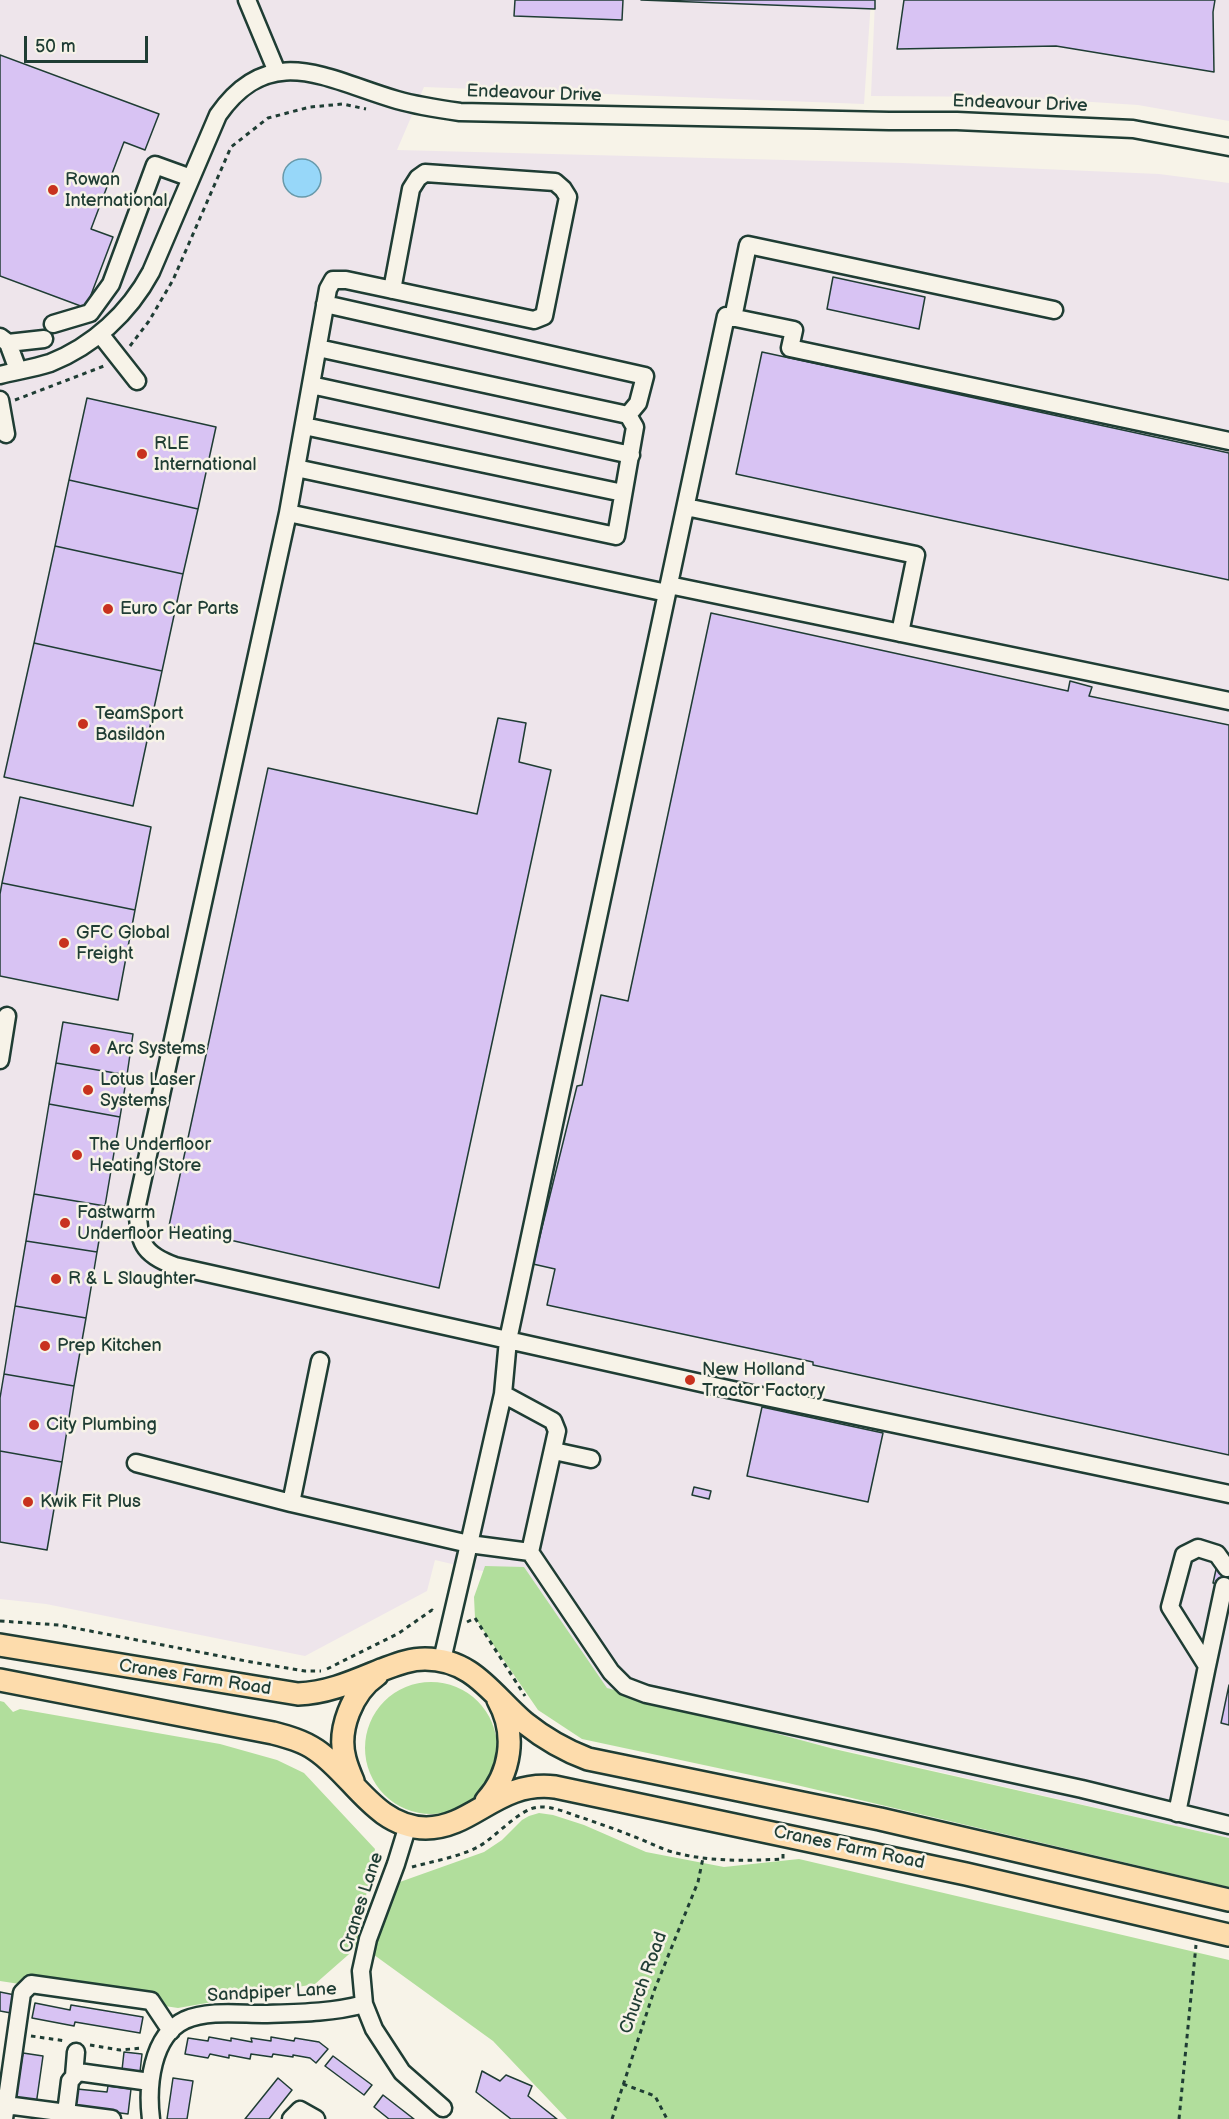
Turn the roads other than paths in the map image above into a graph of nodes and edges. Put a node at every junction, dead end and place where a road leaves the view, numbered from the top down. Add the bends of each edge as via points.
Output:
1 (247, 0) edge
2 (278, 72) junction
3 (1229, 147) edge
4 (191, 178) junction
5 (392, 290) junction
6 (325, 304) junction
7 (1054, 310) dead end
8 (504, 313) junction
9 (733, 318) junction
10 (53, 324) dead end
11 (100, 334) junction
12 (44, 339) dead end
13 (4, 340) edge
14 (498, 342) junction
15 (318, 348) junction
16 (18, 370) junction
17 (0, 375) edge
18 (137, 381) dead end
19 (311, 385) junction
20 (0, 402) edge
21 (628, 415) junction
22 (304, 426) junction
23 (6, 434) dead end
24 (1229, 441) edge
25 (631, 455) junction
26 (296, 468) junction
27 (623, 493) junction
28 (686, 507) junction
29 (288, 513) junction
30 (668, 589) junction
31 (900, 633) junction
32 (1229, 701) edge
33 (7, 1016) dead end
34 (0, 1060) edge
35 (508, 1340) junction
36 (320, 1361) dead end
37 (503, 1394) junction
38 (554, 1451) junction
39 (591, 1459) dead end
40 (136, 1463) dead end
41 (1229, 1494) edge
42 (291, 1503) junction
43 (470, 1544) junction
44 (530, 1552) junction
45 (1227, 1568) dead end
46 (1224, 1586) dead end
47 (0, 1645) edge
48 (442, 1660) junction
49 (1207, 1666) junction
50 (387, 1668) junction
51 (0, 1680) edge
52 (494, 1692) junction
53 (354, 1784) junction
54 (471, 1813) junction
55 (1177, 1813) junction
56 (408, 1825) junction
57 (1229, 1825) edge
58 (1229, 1900) edge
59 (1229, 1935) edge
60 (364, 2004) junction
61 (171, 2031) junction
62 (78, 2046) road end
63 (74, 2076) junction
64 (150, 2082) junction
65 (444, 2108) dead end
66 (5, 2112) edge
67 (66, 2113) junction
68 (112, 2119) edge
69 (151, 2119) edge
70 (291, 2119) edge
71 (316, 2119) edge

1 - 2 street
2 - 3 street, Endeavour Drive via 301,71 423,107 460,112 1074,125 1133,129
2 - 4 street, Endeavour Drive via 241,88 227,101
4 - 10 street via 155,165 111,284 90,313
4 - 11 street, Endeavour Drive via 143,287
5 - 6 street via 333,280
5 - 8 street
5 - 8 street via 411,189 425,173 555,182 568,197 544,316 534,320
6 - 14 street
6 - 15 street
7 - 9 street via 748,245
8 - 14 street
9 - 24 street via 794,330 790,348
9 - 28 street via 726,316
11 - 16 street, Endeavour Drive via 50,363
11 - 18 street
12 - 13 street
13 - 16 street
14 - 21 street via 645,376 638,404
15 - 19 street
15 - 21 street
16 - 17 street, Endeavour Drive
19 - 22 street
19 - 25 street
20 - 23 street
21 - 25 street via 635,427
22 - 26 street
22 - 27 street
25 - 27 street
26 - 27 street via 616,536
26 - 29 street
28 - 30 street
28 - 31 street via 916,555
29 - 30 street
29 - 35 street via 137,1205 139,1234 148,1253 175,1266
30 - 31 street
30 - 35 street
31 - 32 street
33 - 34 street
35 - 37 street
35 - 41 street
36 - 42 street
37 - 38 street via 553,1421 557,1431
37 - 43 street
38 - 39 street
38 - 44 street
40 - 42 street
42 - 43 street
43 - 44 street
43 - 48 street
44 - 55 street via 611,1672 625,1686 646,1694
45 - 49 street via 1217,1554 1198,1548 1184,1555 1170,1607
46 - 49 street
47 - 50 main road, Cranes Farm Road via 298,1694 326,1691
48 - 50 main road, Cranes Farm Road via 405,1661
48 - 52 main road, Cranes Farm Road via 462,1666
49 - 55 street
50 - 53 main road, Cranes Farm Road via 371,1679 353,1701 344,1728 344,1757
51 - 53 main road, Cranes Farm Road via 273,1733 315,1750
52 - 54 main road, Cranes Farm Road via 510,1732 510,1755 488,1800
52 - 58 main road, Cranes Farm Road via 539,1734 588,1759 880,1819
53 - 56 main road, Cranes Farm Road via 383,1814
54 - 56 main road, Cranes Farm Road via 427,1828
54 - 59 main road, Cranes Farm Road via 519,1789 555,1787 954,1871
55 - 57 street
56 - 60 street, Cranes Lane via 368,1938 361,1971
60 - 61 street, Sandpiper Lane via 340,2010 201,2016 184,2021
60 - 65 street, Cranes Lane via 374,2029 402,2072
61 - 64 street via 157,2054
61 - 66 street via 151,2001 31,1984 22,1993
62 - 63 street
63 - 64 street via 78,2072
63 - 67 street
64 - 69 street
66 - 67 street
67 - 68 street
70 - 71 street via 300,2110

